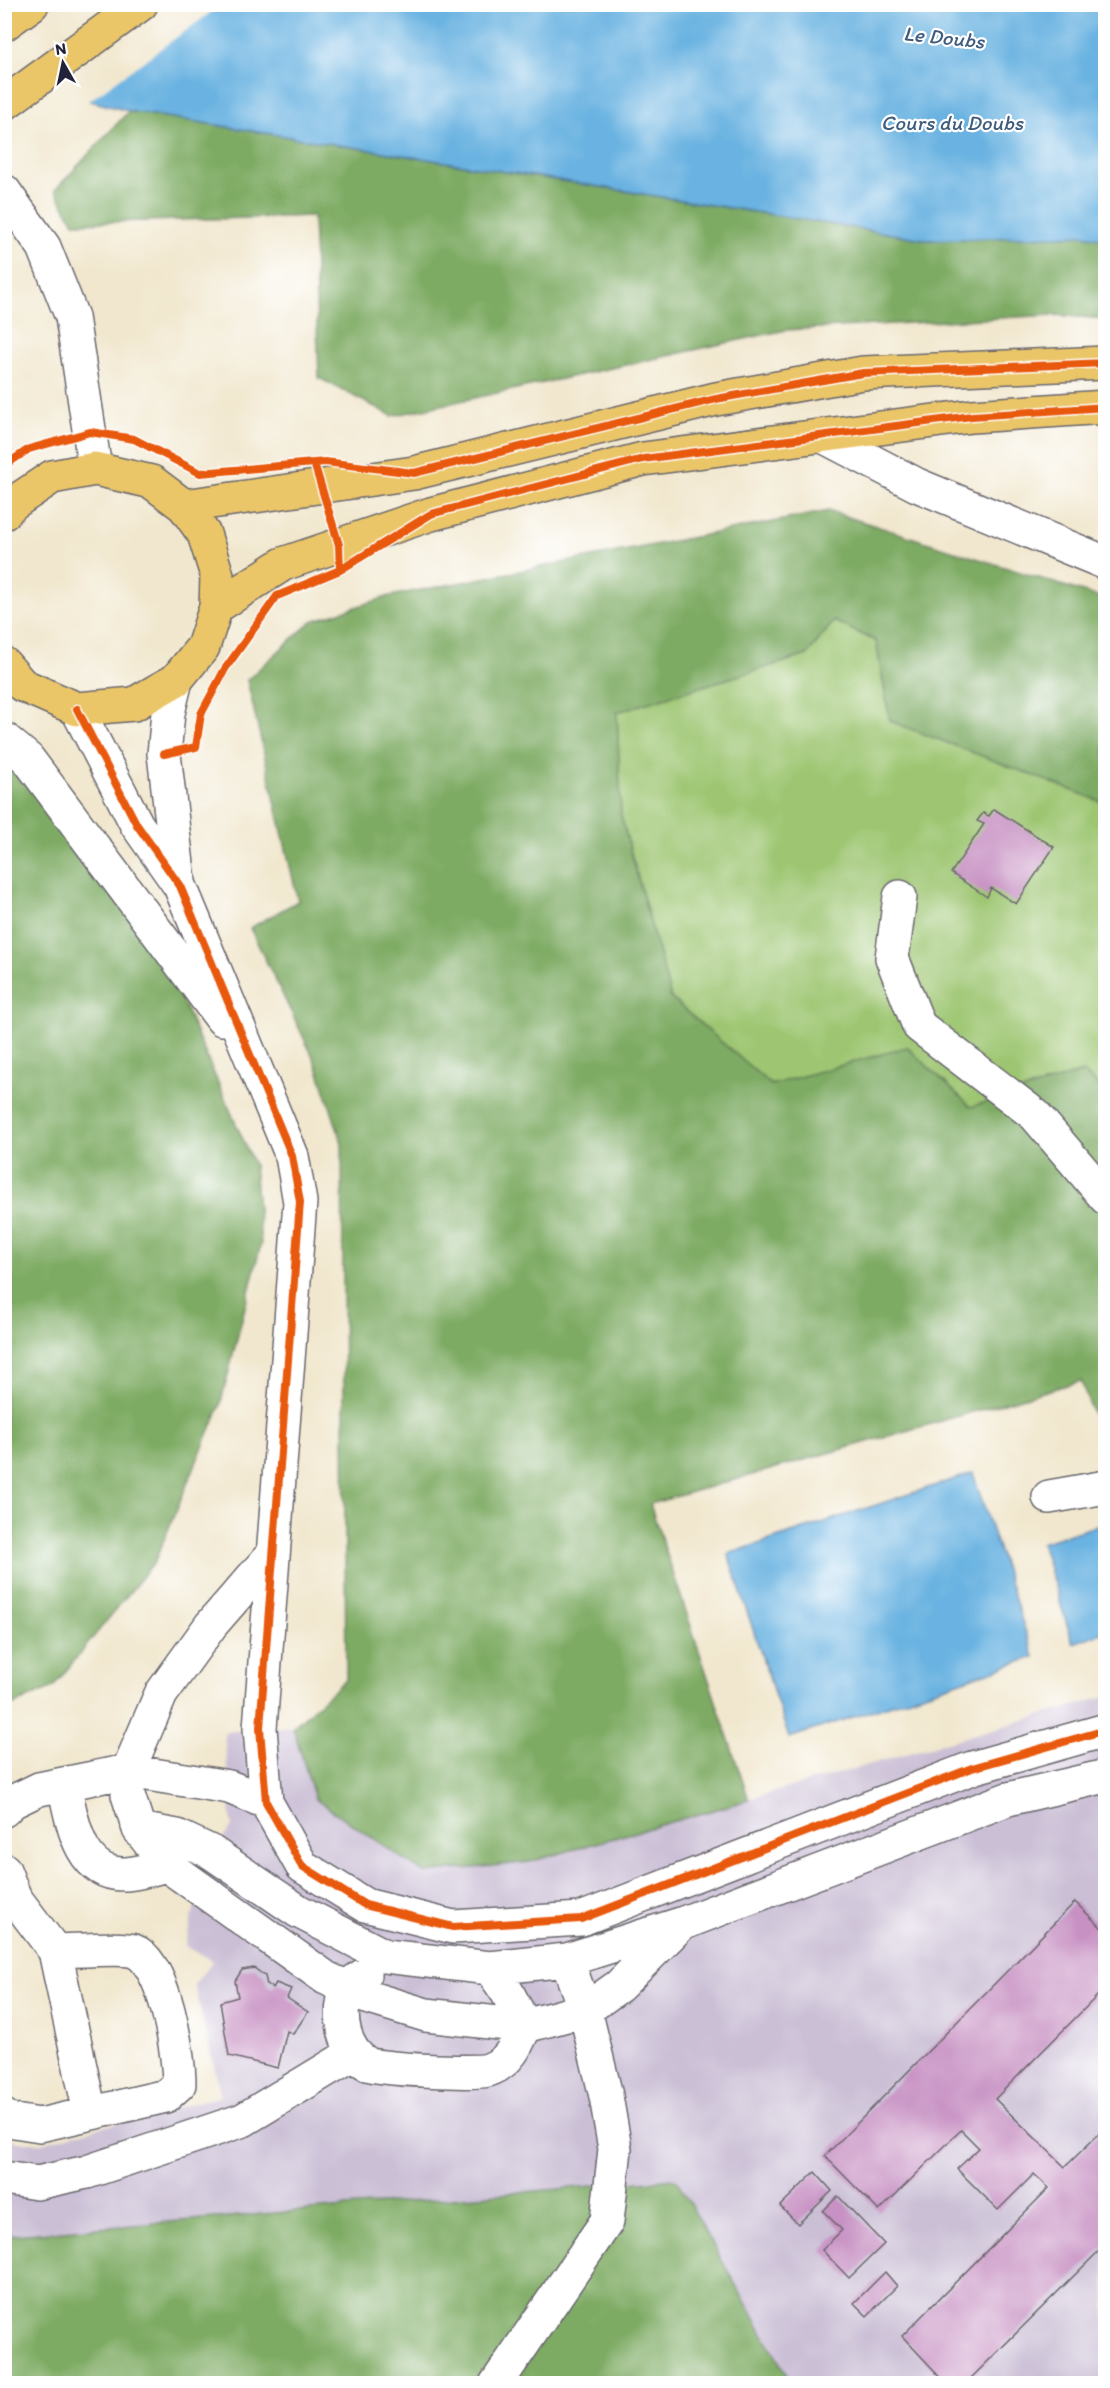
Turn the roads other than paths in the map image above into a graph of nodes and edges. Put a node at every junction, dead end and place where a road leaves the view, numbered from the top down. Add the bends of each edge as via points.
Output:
1 (32, 4) edge
2 (141, 4) edge
3 (4, 24) edge
4 (4, 104) edge
5 (4, 191) edge
6 (1106, 363) edge
7 (1106, 407) edge
8 (822, 436) junction
9 (95, 469) junction
10 (184, 506) junction
11 (4, 513) edge
12 (1106, 563) edge
13 (216, 607) junction
14 (4, 664) edge
15 (176, 680) junction
16 (77, 709) junction
17 (4, 739) edge
18 (180, 886) junction
19 (900, 897) dead end
20 (252, 1058) junction
21 (1106, 1198) edge
22 (1106, 1487) edge
23 (1049, 1497) dead end
24 (271, 1556) junction
25 (1106, 1730) edge
26 (128, 1770) junction
27 (1106, 1776) edge
28 (64, 1784) junction
29 (266, 1802) junction
30 (4, 1810) edge
31 (139, 1829) junction
32 (167, 1865) junction
33 (4, 1870) edge
34 (681, 1923) junction
35 (55, 1951) junction
36 (386, 1956) junction
37 (567, 1960) junction
38 (490, 1968) junction
39 (347, 1988) junction
40 (585, 2010) junction
41 (525, 2026) junction
42 (354, 2053) junction
43 (90, 2113) junction
44 (4, 2116) edge
45 (4, 2178) edge
46 (496, 2384) edge

1 - 3 main road
2 - 4 main road
5 - 9 street via 44,247 72,317
6 - 10 main road via 864,374 716,399 414,473
7 - 8 main road via 972,416
8 - 12 street via 916,485
8 - 13 main road via 644,459 431,513 283,564
9 - 10 main road via 152,482
9 - 11 main road via 52,477
10 - 13 main road via 204,534 217,575
13 - 15 main road via 203,647
14 - 16 main road via 22,686
15 - 16 main road via 134,704
15 - 18 street via 164,754
16 - 18 street via 137,825
17 - 20 street via 28,759
18 - 20 street
19 - 21 street via 892,958 919,1026 1035,1115
20 - 24 street via 292,1156 300,1202
22 - 23 street
24 - 26 street via 211,1625 161,1694
24 - 29 street via 260,1728
25 - 29 street via 972,1768 581,1919 453,1927 365,1905 302,1866
26 - 28 street
26 - 29 street via 229,1787
26 - 31 street via 128,1795
27 - 34 street via 1008,1799
28 - 30 street via 39,1789
28 - 32 street via 75,1835 88,1858 106,1870 125,1874
31 - 32 street
31 - 36 street via 177,1836 212,1852 298,1911
32 - 39 street via 326,1978
33 - 35 street via 15,1898
34 - 37 street
34 - 40 street via 619,1986
35 - 43 street
35 - 43 street via 134,1951 149,1962 158,1977 179,2063 179,2084 166,2096
36 - 38 street
36 - 39 street
37 - 38 street
37 - 40 street
38 - 41 street
39 - 41 street via 426,2015
39 - 42 street via 341,2017
40 - 41 street
40 - 46 street via 615,2149 608,2221
41 - 42 street via 514,2053 487,2070 410,2070 369,2064
42 - 45 street via 243,2120 87,2172 37,2183
43 - 44 street via 40,2125

